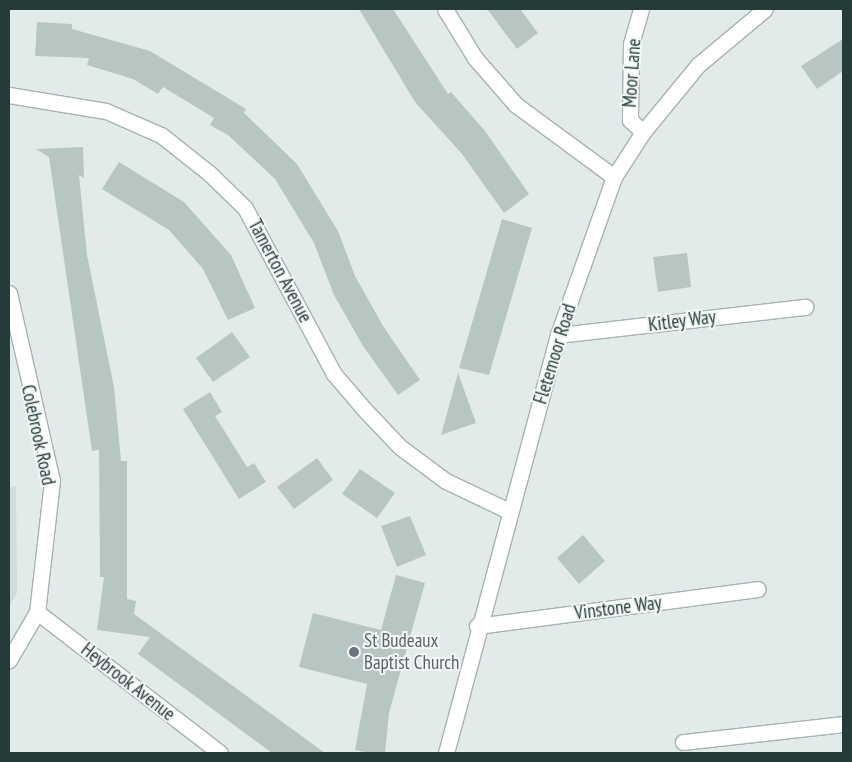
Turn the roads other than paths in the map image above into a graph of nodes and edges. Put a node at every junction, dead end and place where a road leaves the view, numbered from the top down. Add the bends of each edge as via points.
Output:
1 (445, 9) edge
2 (641, 9) edge
3 (765, 9) edge
4 (9, 95) edge
5 (643, 132) junction
6 (614, 178) junction
7 (9, 293) edge
8 (805, 306) dead end
9 (558, 335) junction
10 (509, 511) junction
11 (758, 589) dead end
12 (37, 612) junction
13 (477, 626) junction
14 (9, 660) edge
15 (843, 724) edge
16 (683, 742) dead end
17 (220, 753) edge
18 (446, 753) edge

1 - 6 street via 475,58 516,105
2 - 5 street, Moor Lane via 631,44 630,120
3 - 5 street, Fletemoor Road via 698,65
4 - 10 street, Tamerton Avenue via 106,111 161,135 209,173 246,208 323,355 363,408 400,447 446,481
5 - 6 street, Fletemoor Road
6 - 9 street, Fletemoor Road
7 - 12 street, Colebrook Road via 52,481
8 - 9 street, Kitley Way
9 - 10 street, Fletemoor Road
10 - 13 street, Fletemoor Road
11 - 13 street, Vinstone Way
12 - 14 street, Colebrook Road
12 - 17 street, Heybrook Avenue
13 - 18 street, Fletemoor Road
15 - 16 street

